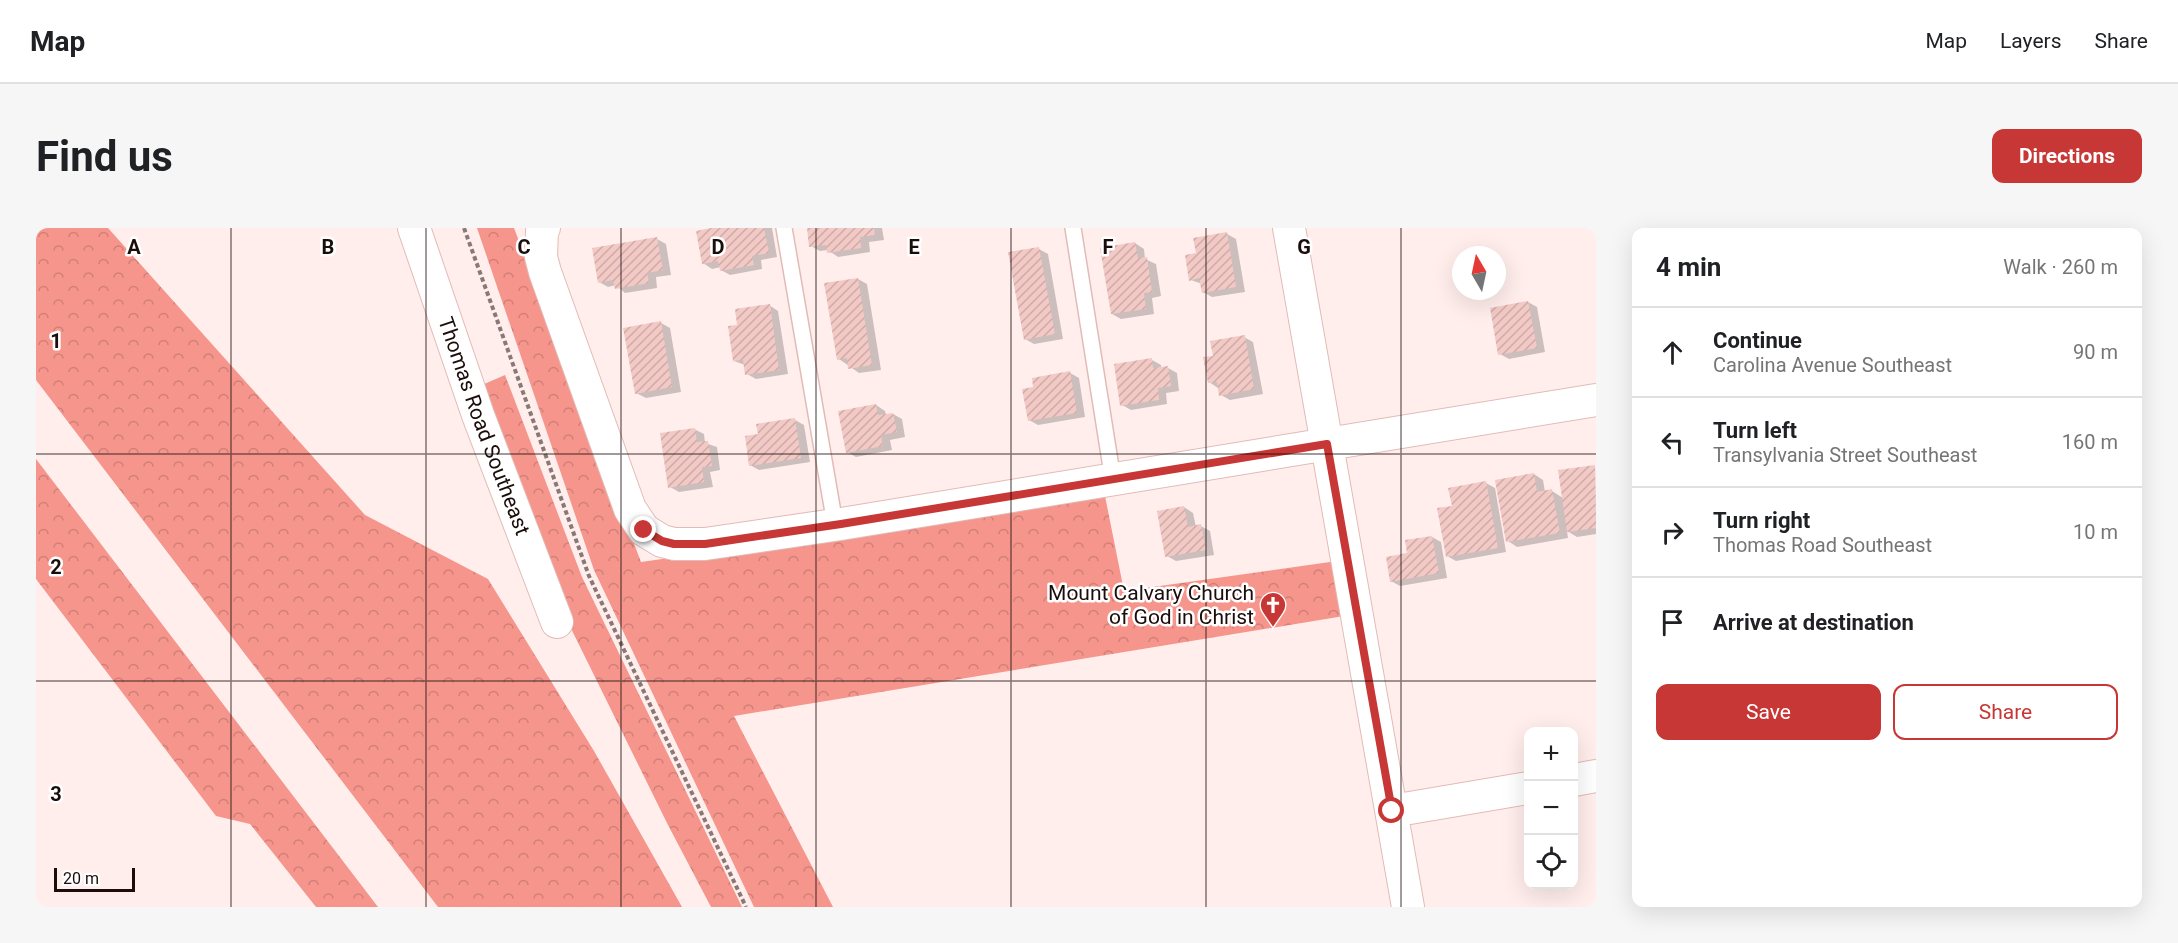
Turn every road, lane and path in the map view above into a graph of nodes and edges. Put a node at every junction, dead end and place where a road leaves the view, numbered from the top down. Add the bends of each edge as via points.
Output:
1 (414, 228) edge
2 (464, 228) edge
3 (544, 228) edge
4 (784, 228) edge
5 (1073, 228) edge
6 (1289, 228) edge
7 (1596, 399) edge
8 (1327, 444) junction
9 (1113, 480) junction
10 (835, 525) junction
11 (557, 622) dead end
12 (1596, 776) edge
13 (1578, 779) edge
14 (1524, 789) edge
15 (1392, 811) junction
16 (746, 907) edge
17 (1408, 907) edge

1 - 11 street, Thomas Road Southeast via 478,415
2 - 16 path via 589,576
3 - 10 street via 541,257 545,272 630,509 644,530 674,544 705,544
4 - 10 lane
5 - 9 lane
6 - 8 street
7 - 8 street
8 - 9 street
8 - 15 street
9 - 10 street
12 - 13 street
14 - 15 street
15 - 17 street

